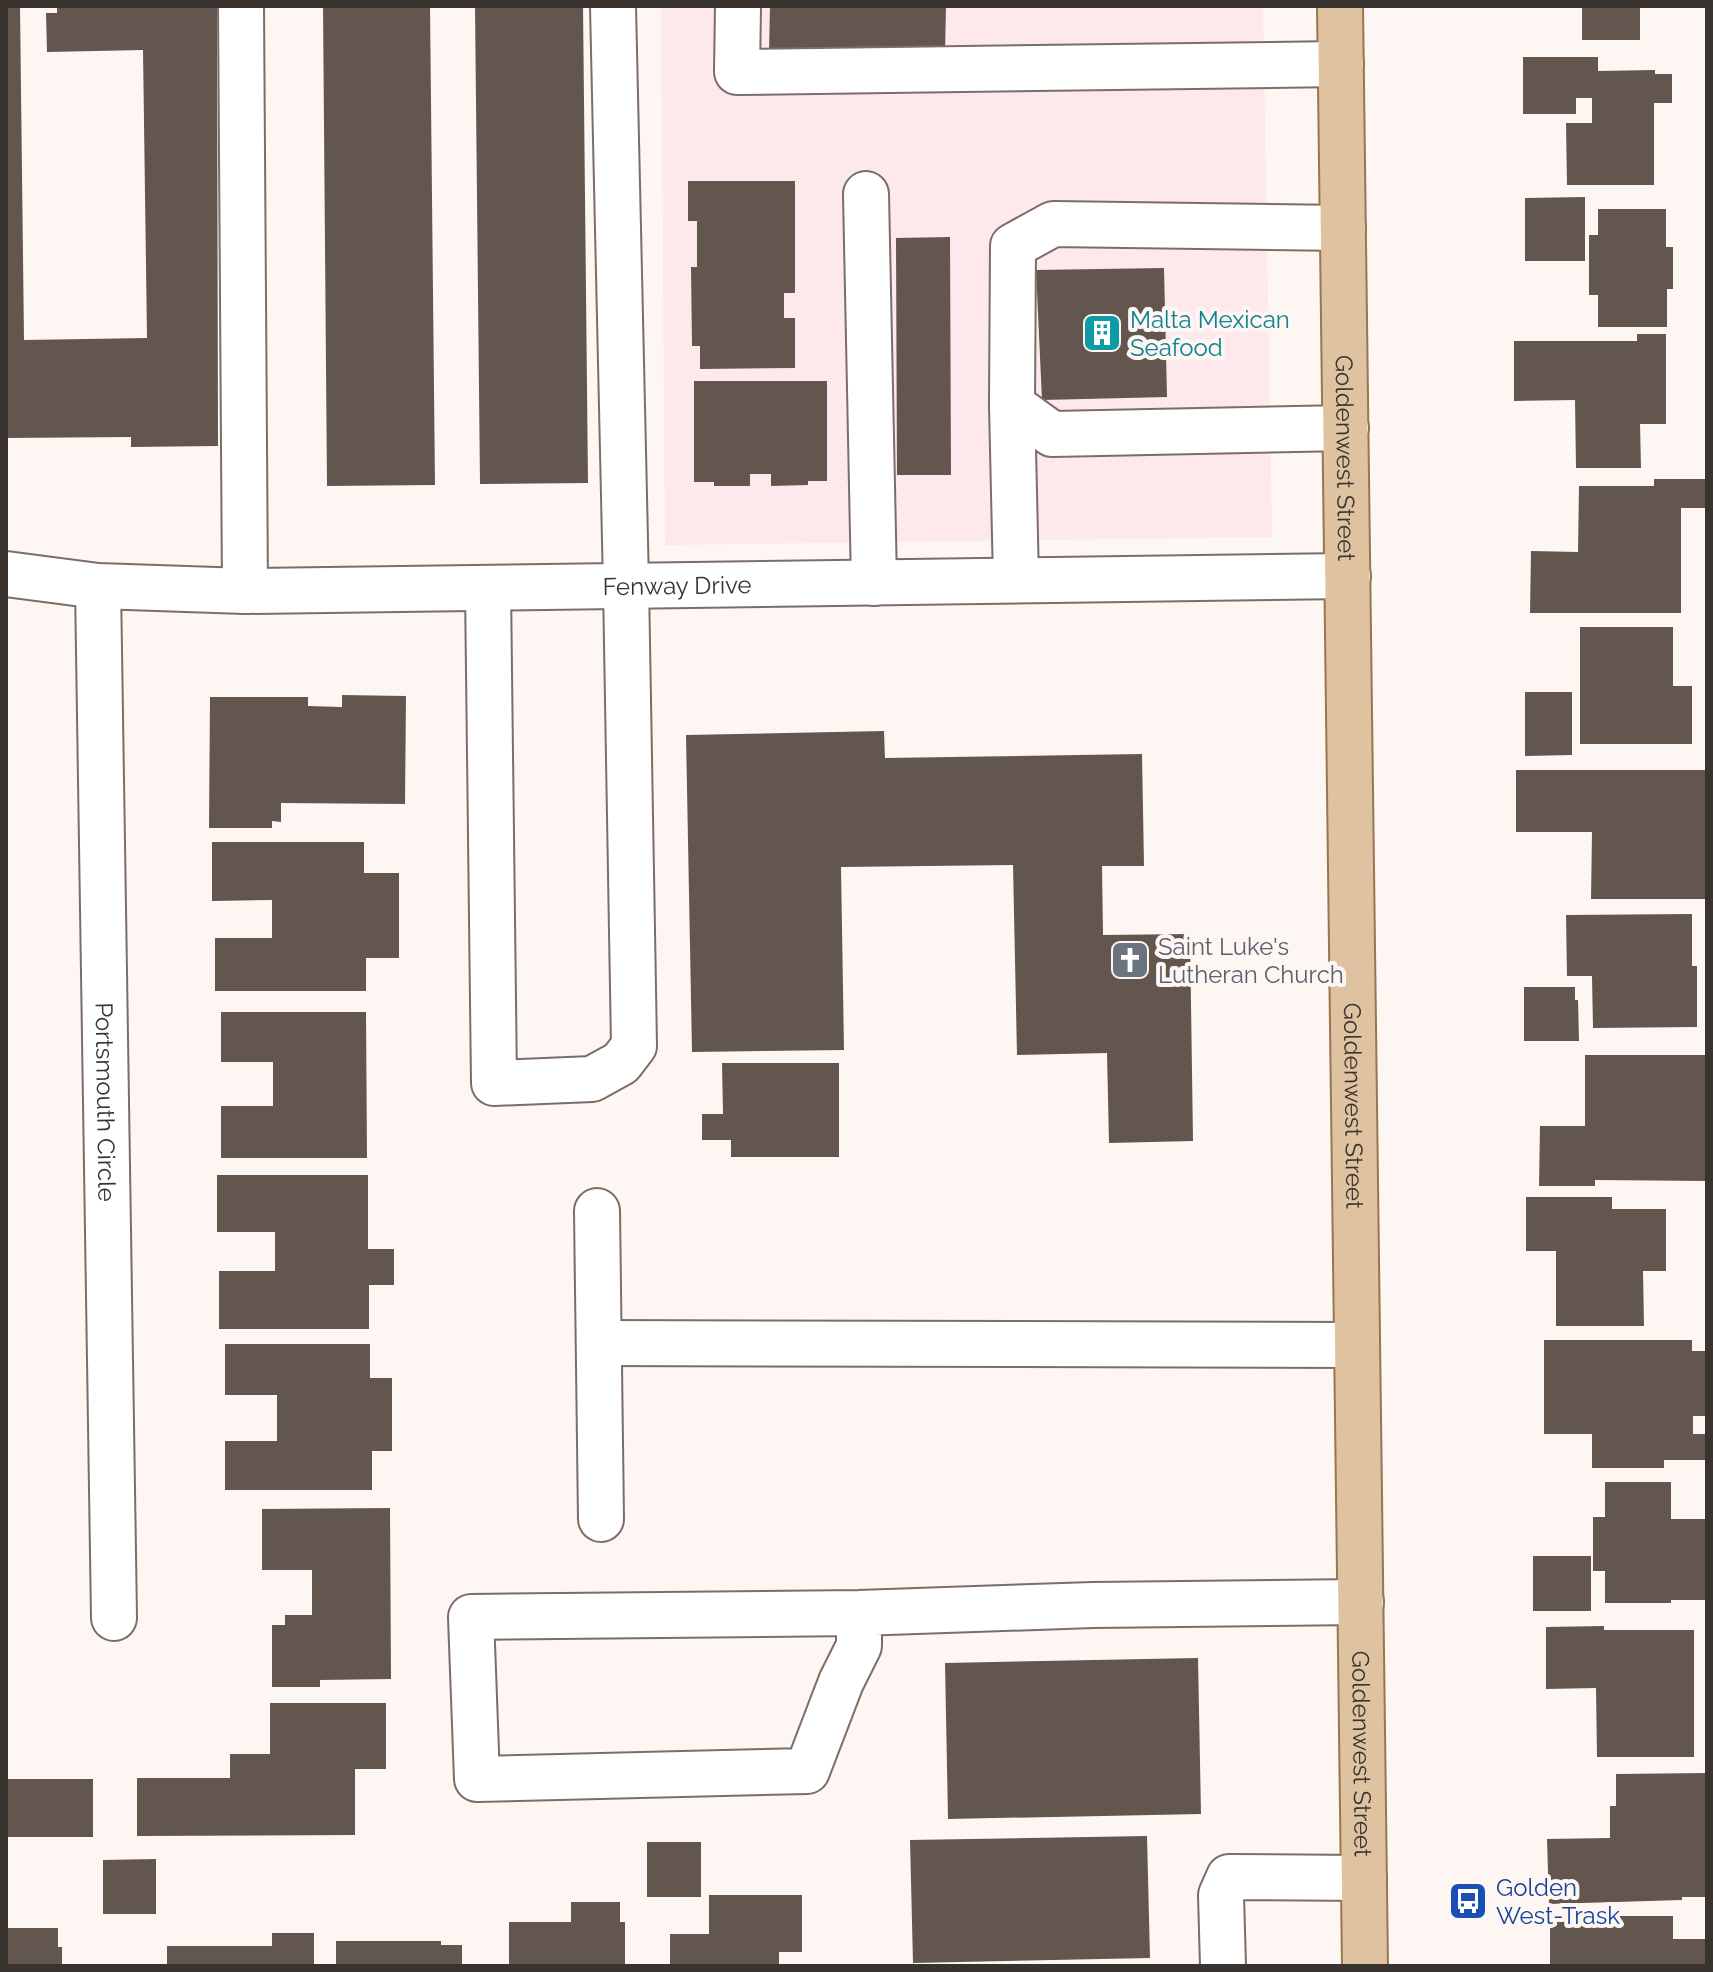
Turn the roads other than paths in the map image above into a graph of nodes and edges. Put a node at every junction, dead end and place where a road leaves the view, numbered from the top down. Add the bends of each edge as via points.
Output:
1 (241, 6) edge
2 (613, 6) edge
3 (738, 6) edge
4 (1340, 6) edge
5 (1341, 64) junction
6 (866, 194) dead end
7 (1343, 228) junction
8 (1012, 405) junction
9 (1346, 428) junction
10 (6, 574) edge
11 (1348, 576) junction
12 (1016, 580) junction
13 (874, 583) junction
14 (626, 585) junction
15 (98, 586) junction
16 (488, 588) junction
17 (245, 591) junction
18 (597, 1211) dead end
19 (599, 1343) junction
20 (1357, 1345) junction
21 (601, 1519) dead end
22 (1361, 1602) junction
23 (859, 1613) junction
24 (114, 1618) dead end
25 (1364, 1878) junction
26 (1223, 1966) edge
27 (1365, 1966) edge

1 - 17 street
2 - 14 street
3 - 5 street via 737,72
4 - 5 main road, Goldenwest Street
5 - 7 main road, Goldenwest Street
6 - 13 street
7 - 8 street via 1053,224 1013,246
7 - 9 main road, Goldenwest Street
8 - 9 street via 1052,434
8 - 12 street
9 - 11 main road, Goldenwest Street
10 - 15 street, Fenway Drive
11 - 12 street, Fenway Drive
11 - 20 main road, Goldenwest Street
12 - 13 street, Fenway Drive
13 - 14 street, Fenway Drive
14 - 16 street, Fenway Drive
14 - 16 street via 634,1046 621,1063 592,1079 494,1083
15 - 17 street, Fenway Drive
15 - 24 street, Portsmouth Circle
16 - 17 street, Fenway Drive
18 - 19 street
19 - 20 street
19 - 21 street
20 - 22 main road, Goldenwest Street
22 - 23 street
22 - 25 main road, Goldenwest Street
23 - 23 street via 471,1617 477,1779 807,1771 859,1646
25 - 26 street via 1229,1877 1221,1895
25 - 27 main road, Goldenwest Street

